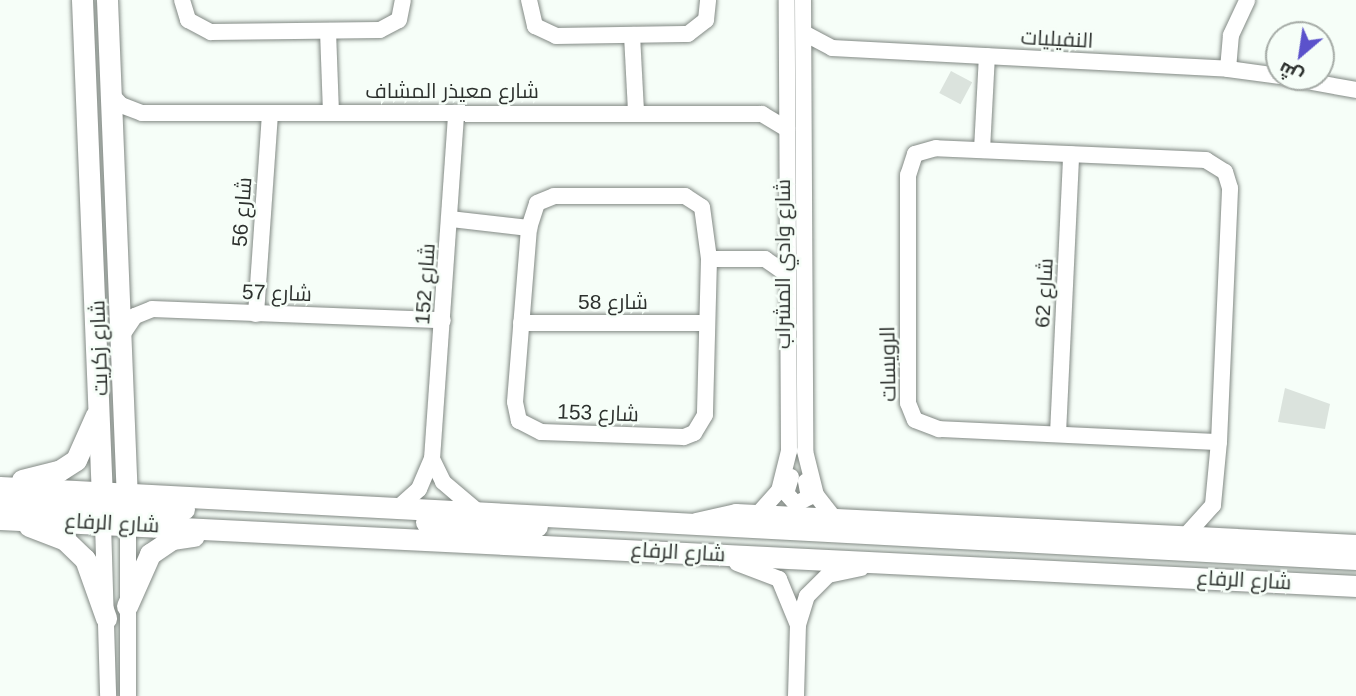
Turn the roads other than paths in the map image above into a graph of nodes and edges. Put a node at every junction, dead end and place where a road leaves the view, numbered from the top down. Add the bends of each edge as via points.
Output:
1 (82, 0) edge
2 (107, 0) edge
3 (182, 0) edge
4 (403, 0) edge
5 (529, 0) edge
6 (708, 0) edge
7 (787, 0) edge
8 (803, 0) edge
9 (1247, 0) edge
10 (328, 31) junction
11 (804, 33) junction
12 (632, 35) junction
13 (832, 48) junction
14 (987, 56) junction
15 (1227, 69) junction
16 (1265, 75) edge
17 (1335, 83) edge
18 (1354, 85) edge
19 (787, 91) junction
20 (111, 94) junction
21 (331, 112) junction
22 (636, 112) junction
23 (142, 113) junction
24 (456, 113) junction
25 (270, 114) junction
26 (762, 114) junction
27 (787, 129) junction
28 (804, 131) junction
29 (112, 132) junction
30 (982, 150) junction
31 (1071, 154) junction
32 (451, 219) junction
33 (528, 228) junction
34 (788, 238) junction
35 (709, 259) junction
36 (765, 260) junction
37 (788, 275) junction
38 (256, 314) junction
39 (443, 320) junction
40 (521, 323) junction
41 (705, 323) junction
42 (122, 335) junction
43 (101, 400) junction
44 (1058, 434) junction
45 (1219, 442) junction
46 (797, 451) junction
47 (432, 458) junction
48 (0, 485) edge
49 (103, 500) junction
50 (128, 500) junction
51 (1213, 505) junction
52 (398, 507) junction
53 (476, 510) junction
54 (1, 513) edge
55 (758, 513) junction
56 (592, 518) junction
57 (835, 519) junction
58 (687, 526) junction
59 (256, 531) junction
60 (1187, 534) junction
61 (1236, 536) junction
62 (1353, 545) edge
63 (678, 552) junction
64 (891, 562) junction
65 (1356, 586) edge
66 (127, 606) junction
67 (106, 618) junction
68 (798, 625) junction
69 (108, 696) edge
70 (128, 696) edge
71 (796, 696) edge

1 - 43 main road, شارع زكريت
2 - 20 main road, شارع زكريت
3 - 10 street via 188,20 205,31
4 - 10 street via 399,20 391,27
5 - 12 street via 531,21 544,33
6 - 12 street via 706,20 694,32
7 - 19 street, شارع وادي المشراب
8 - 11 street, شارع وادي المشراب
9 - 15 street via 1231,35
10 - 21 street
11 - 13 street, النفيليات
11 - 28 street, شارع وادي المشراب
12 - 22 street
13 - 14 street, النفيليات
13 - 28 street via 814,62 813,112
14 - 15 street, النفيليات
14 - 30 street
15 - 16 street, النفيليات
17 - 18 street, النفيليات
19 - 26 street
19 - 27 street, شارع وادي المشراب
20 - 23 street
20 - 29 main road, شارع زكريت
21 - 24 street, شارع معيذر المشاف
21 - 25 street, شارع معيذر المشاف
22 - 24 street, شارع معيذر المشاف
22 - 26 street, شارع معيذر المشاف
23 - 25 street, شارع معيذر المشاف
23 - 29 street
24 - 32 street, شارع 152
25 - 38 street, شارع 56
26 - 27 street
27 - 34 street, شارع وادي المشراب
28 - 46 street, شارع وادي المشراب
29 - 42 main road, شارع زكريت
30 - 31 street, الرويسات
30 - 44 street, الرويسات via 930,148 909,163 909,409 920,424 932,428
31 - 44 street, شارع 62
31 - 45 street, الرويسات via 1206,160 1222,167 1228,177
32 - 33 street
32 - 39 street, شارع 152
33 - 35 street, شارع 153 via 534,206 549,196 685,196 704,212
33 - 40 street, شارع 153
34 - 36 street
34 - 37 street, شارع وادي المشراب
35 - 36 street
35 - 41 street, شارع 153
36 - 37 street
37 - 46 street, شارع وادي المشراب
38 - 39 street, شارع 57
38 - 42 street, شارع 57 via 152,309 135,316
39 - 47 street, شارع 152
40 - 41 street, شارع 58
40 - 41 street, شارع 153 via 515,409 528,429 684,437 698,430 705,415
42 - 50 main road, شارع زكريت
43 - 48 main road via 76,460 58,471
43 - 49 main road, شارع زكريت
44 - 45 street, الرويسات
45 - 51 street, الرويسات
46 - 55 street, شارع وادي المشراب via 779,491
46 - 57 street, شارع وادي المشراب via 816,495
47 - 52 street, شارع 152 via 423,483
47 - 53 street via 443,482
48 - 49 main road, شارع الرفاع
49 - 50 main road, شارع الرفاع
49 - 50 main road via 117,506
49 - 54 main road, شارع الرفاع
49 - 67 street, شارع زكريت
50 - 52 main road, شارع الرفاع
50 - 56 main road via 506,527
50 - 59 main road, شارع الرفاع
50 - 66 street, شارع زكريت
51 - 60 street
51 - 61 street
52 - 53 main road, شارع الرفاع
53 - 56 main road, شارع الرفاع
54 - 67 main road via 45,530 76,549 93,573
55 - 57 street, شارع الرفاع
55 - 58 street, شارع الرفاع via 713,514
56 - 58 main road, شارع الرفاع
57 - 60 street, شارع الرفاع
58 - 62 main road, شارع الرفاع
59 - 63 main road, شارع الرفاع
59 - 66 main road via 181,537 164,543 144,561
60 - 61 street, شارع الرفاع
61 - 62 street, شارع الرفاع
63 - 64 main road, شارع الرفاع
63 - 68 street via 766,570 786,589
64 - 65 main road, شارع الرفاع
64 - 68 street via 836,572 820,580 807,596
66 - 70 street, شارع زكريت
67 - 69 street, شارع زكريت
68 - 71 street

